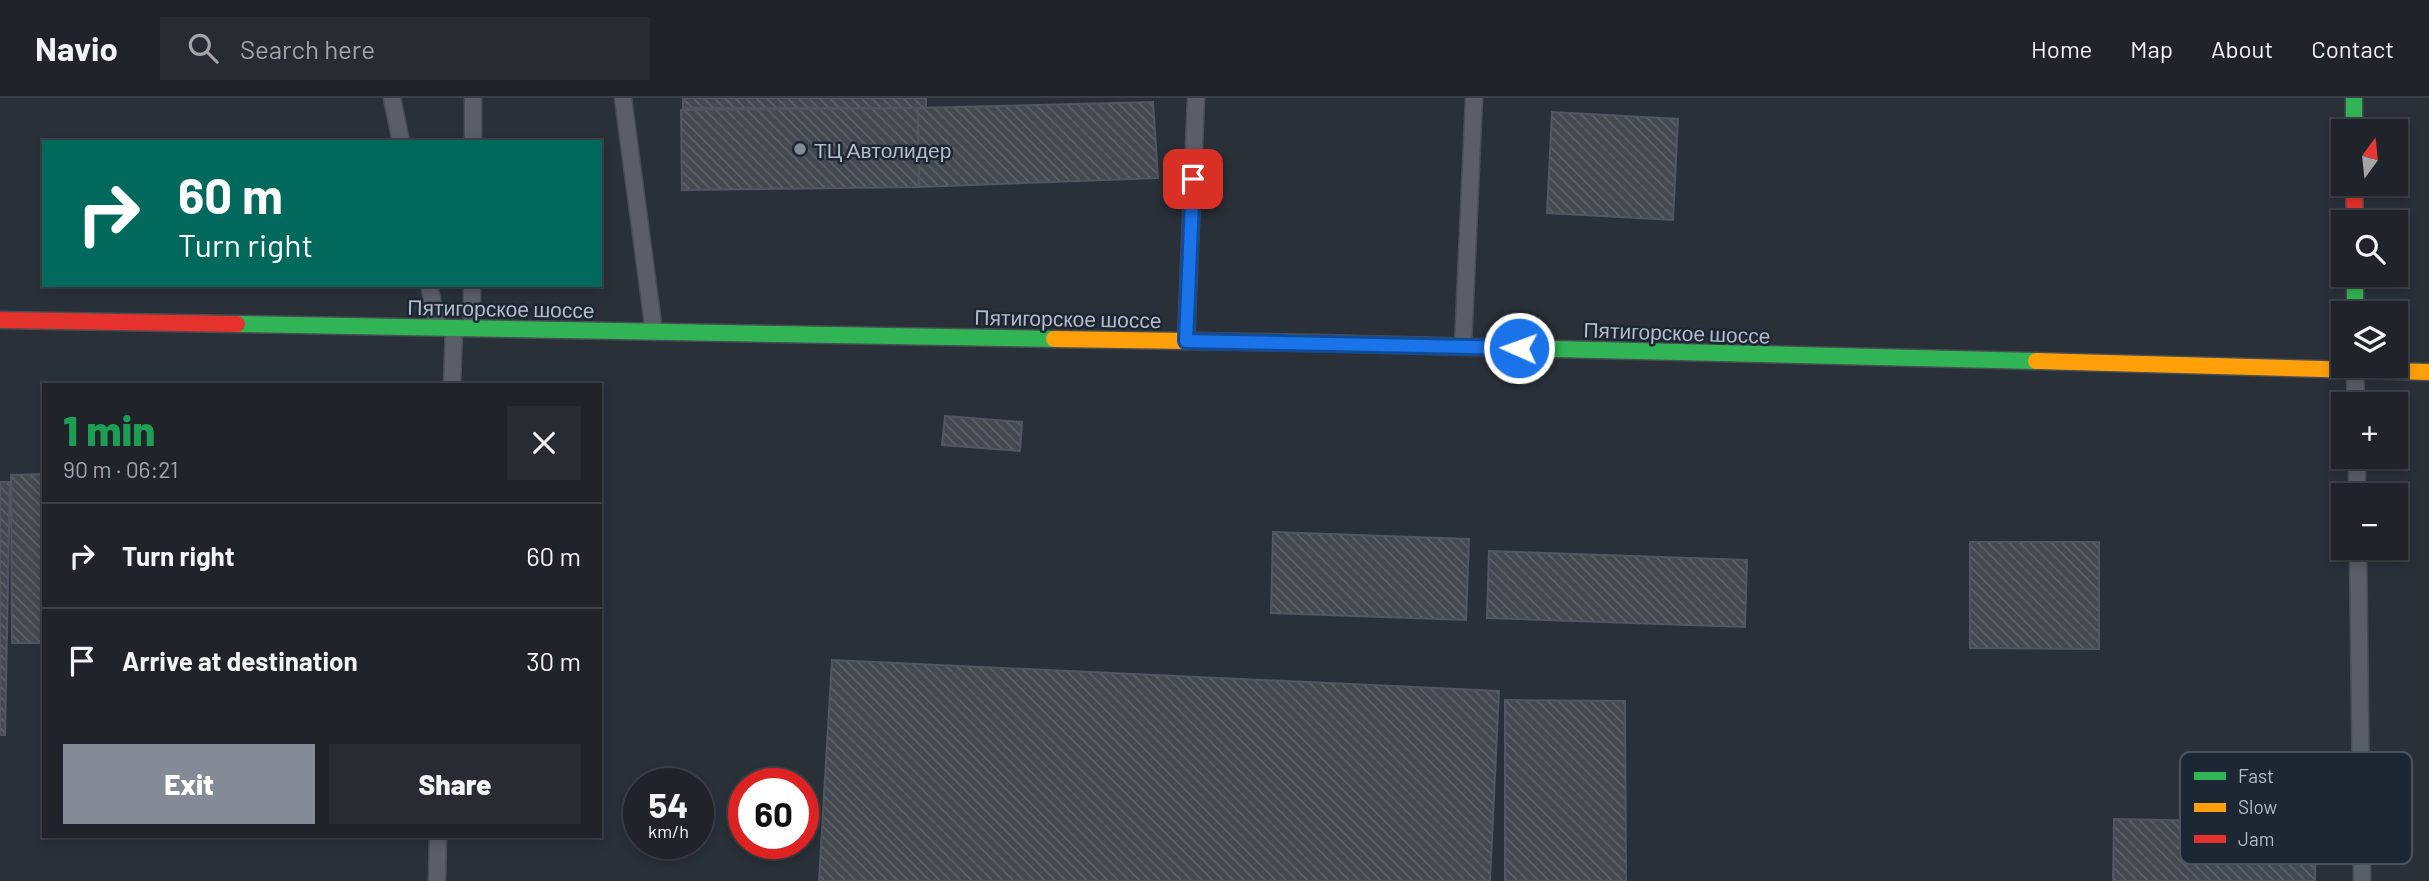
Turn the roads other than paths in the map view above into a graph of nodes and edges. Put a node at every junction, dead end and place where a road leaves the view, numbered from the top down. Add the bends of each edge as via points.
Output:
1 (392, 98) edge
2 (473, 98) edge
3 (623, 98) edge
4 (1196, 98) edge
5 (1474, 98) edge
6 (2354, 98) edge
7 (2354, 119) edge
8 (401, 140) edge
9 (472, 140) edge
10 (430, 287) edge
11 (472, 287) edge
12 (0, 320) edge
13 (446, 328) junction
14 (472, 328) junction
15 (654, 332) junction
16 (1186, 341) junction
17 (1463, 346) junction
18 (2331, 368) edge
19 (2408, 371) edge
20 (2429, 372) edge
21 (452, 383) edge
22 (2358, 560) edge
23 (2360, 752) edge
24 (438, 838) edge
25 (437, 881) edge

1 - 8 lane
2 - 9 lane
3 - 15 lane
4 - 16 lane
5 - 17 lane
6 - 7 main road
10 - 13 lane
11 - 14 lane
12 - 13 main road, Пятигорское шоссе
13 - 14 main road, Пятигорское шоссе
13 - 21 lane
14 - 15 main road, Пятигорское шоссе
15 - 16 main road, Пятигорское шоссе
16 - 17 main road, Пятигорское шоссе
17 - 18 main road, Пятигорское шоссе
19 - 20 main road, Пятигорское шоссе
22 - 23 lane
24 - 25 lane

